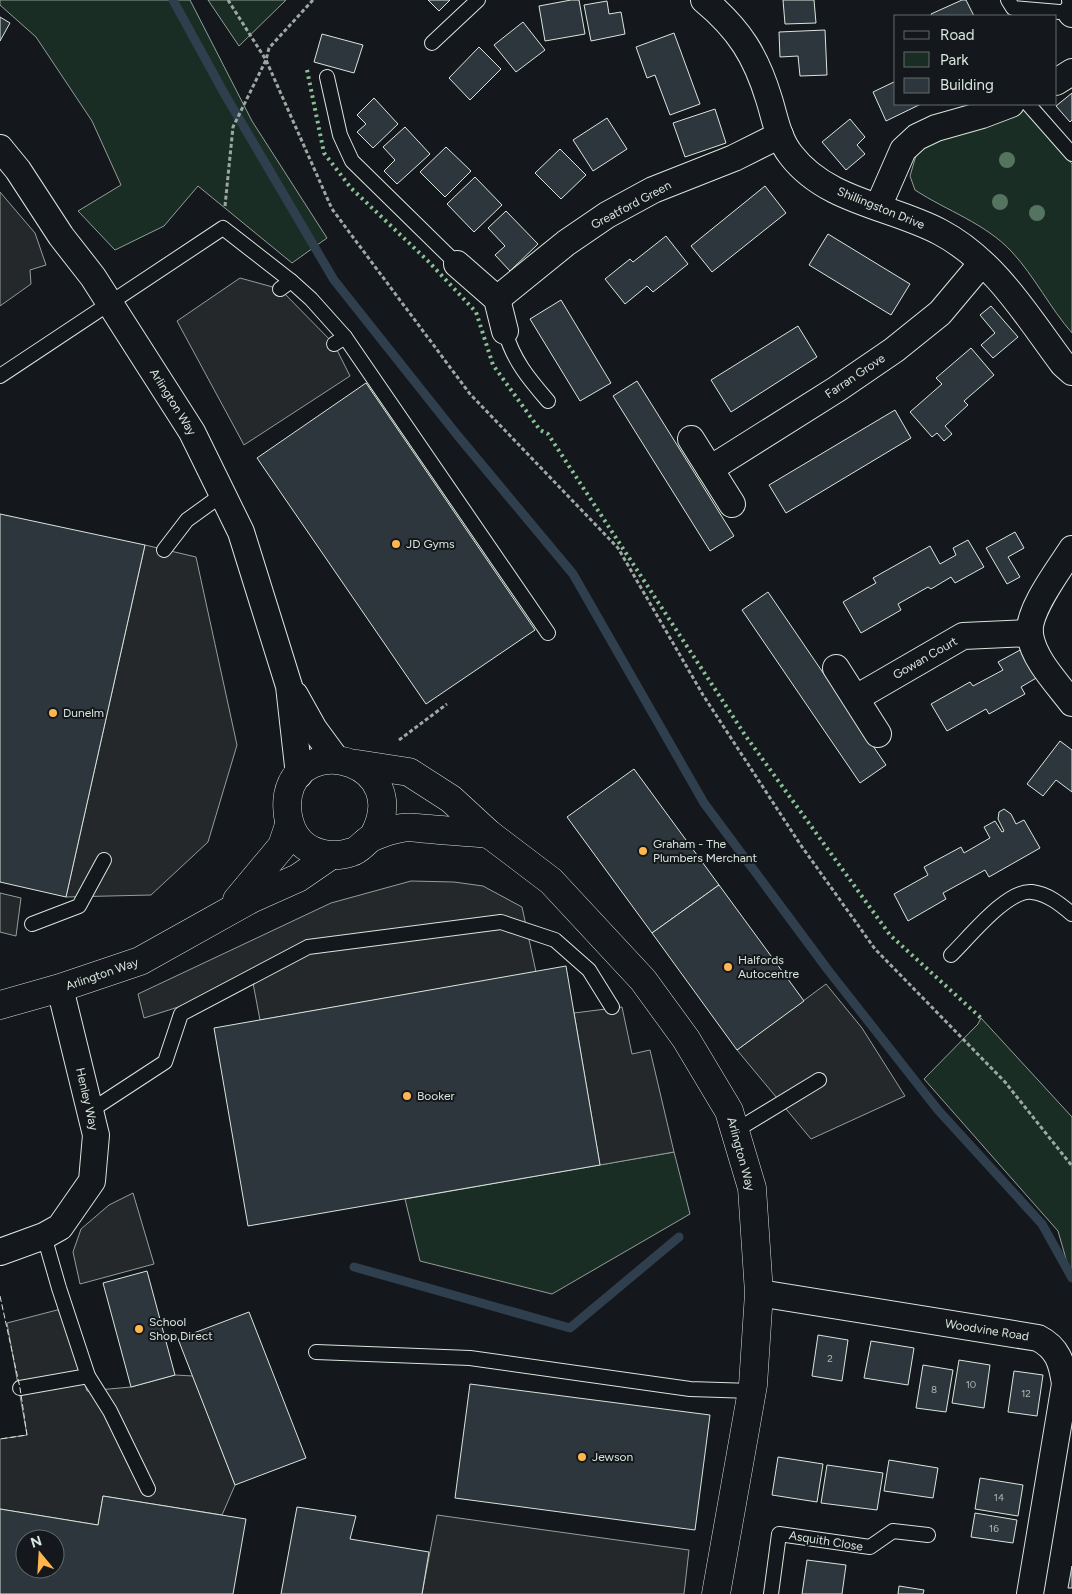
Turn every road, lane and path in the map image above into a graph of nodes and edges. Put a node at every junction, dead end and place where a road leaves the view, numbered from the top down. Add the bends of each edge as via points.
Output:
1 (228, 0) edge
2 (313, 0) edge
3 (478, 0) edge
4 (1008, 0) edge
5 (713, 3) edge
6 (1071, 9) edge
7 (432, 43) dead end
8 (266, 60) junction
9 (1072, 72) edge
10 (327, 77) dead end
11 (1057, 81) edge
12 (1008, 105) edge
13 (1029, 105) edge
14 (780, 135) junction
15 (0, 148) edge
16 (1072, 154) edge
17 (878, 207) junction
18 (223, 228) junction
19 (982, 263) junction
20 (457, 264) joint
21 (497, 299) junction
22 (110, 304) junction
23 (505, 331) joint
24 (1072, 372) edge
25 (0, 376) edge
26 (548, 401) dead end
27 (691, 439) dead end
28 (710, 469) junction
29 (223, 494) junction
30 (732, 504) dead end
31 (1072, 549) edge
32 (164, 550) dead end
33 (548, 633) dead end
34 (1030, 633) junction
35 (836, 668) dead end
36 (290, 686) junction
37 (856, 698) junction
38 (1072, 703) edge
39 (446, 704) dead end
40 (878, 734) dead end
41 (346, 762) junction
42 (383, 769) junction
43 (298, 776) junction
44 (289, 825) junction
45 (489, 834) junction
46 (373, 837) junction
47 (330, 856) junction
48 (104, 860) dead end
49 (224, 914) junction
50 (1072, 914) edge
51 (32, 924) dead end
52 (951, 956) dead end
53 (60, 988) junction
54 (0, 1004) edge
55 (612, 1007) dead end
56 (819, 1080) dead end
57 (90, 1111) junction
58 (735, 1131) junction
59 (1072, 1166) edge
60 (44, 1236) junction
61 (0, 1252) edge
62 (759, 1293) junction
63 (316, 1352) dead end
64 (88, 1376) junction
65 (20, 1388) dead end
66 (752, 1391) junction
67 (1067, 1404) edge
68 (148, 1489) dead end
69 (928, 1535) dead end
70 (716, 1594) edge
71 (771, 1594) edge
72 (1030, 1594) edge

1 - 8 path
2 - 8 path via 269,48
3 - 7 lane
4 - 6 lane via 1013,8
5 - 14 street, Shillingston Drive via 753,54
8 - 18 path via 233,127
8 - 59 path via 332,209 470,394 618,548 703,695 800,844 875,949 1005,1082
9 - 11 street
10 - 20 lane via 340,135 352,161
12 - 17 street via 917,136 903,150
13 - 16 lane
14 - 17 street, Shillingston Drive via 791,155 810,173 843,196
14 - 21 street, Greatford Green via 734,158 653,190 607,215 566,243
15 - 22 street, Arlington Way
17 - 19 street, Shillingston Drive via 940,232 961,244
18 - 22 lane
18 - 33 lane via 286,285 312,299
19 - 24 street, Shillingston Drive via 1018,300 1043,338
19 - 28 street, Farran Grove via 940,313 894,350 837,390
20 - 21 street
21 - 23 street
22 - 25 lane
22 - 29 street, Arlington Way via 192,432
23 - 26 lane via 522,370
27 - 28 street
28 - 30 street
29 - 32 lane via 187,520
29 - 36 street, Arlington Way via 241,532
31 - 34 street via 1033,614
34 - 37 street, Gowan Court via 963,636
34 - 38 street via 1034,648
35 - 37 street
36 - 41 street, Arlington Way via 314,729
36 - 43 street, Arlington Way
37 - 40 street
39 - 42 path via 394,745
41 - 42 street, Arlington Way
41 - 43 street, Arlington Way via 322,761 309,766
41 - 46 street, Arlington Way via 370,775 380,789 381,822
42 - 45 street, Arlington Way via 409,772 450,799
43 - 44 street, Arlington Way via 289,790 286,808
44 - 47 street via 305,846
44 - 49 street, Arlington Way via 282,846 255,882
45 - 46 street, Arlington Way via 404,827
45 - 58 street, Arlington Way via 551,881 643,980 686,1039 729,1111
46 - 47 street, Arlington Way via 354,852
47 - 49 street, Arlington Way via 298,878
48 - 51 lane via 79,906
49 - 53 street, Arlington Way via 140,961
50 - 52 lane via 1055,900 1030,892 1010,898
53 - 54 street, Arlington Way
53 - 57 street, Henley Way
55 - 57 lane via 589,970 555,940 501,922 308,947 181,1014 165,1062
56 - 58 lane
57 - 60 street, Henley Way via 96,1135 92,1181 60,1227
58 - 62 street, Arlington Way via 752,1188
60 - 61 street, Henley Way
60 - 64 lane
62 - 66 street, Arlington Way
62 - 67 street, Woodvine Road via 1038,1338 1050,1344 1058,1355
63 - 66 lane via 470,1358 690,1389
64 - 65 lane
64 - 68 lane via 110,1411
66 - 70 street, Arlington Way
67 - 72 street, Woodvine Road
69 - 71 lane, Asquith Close via 893,1531 870,1547 779,1534

